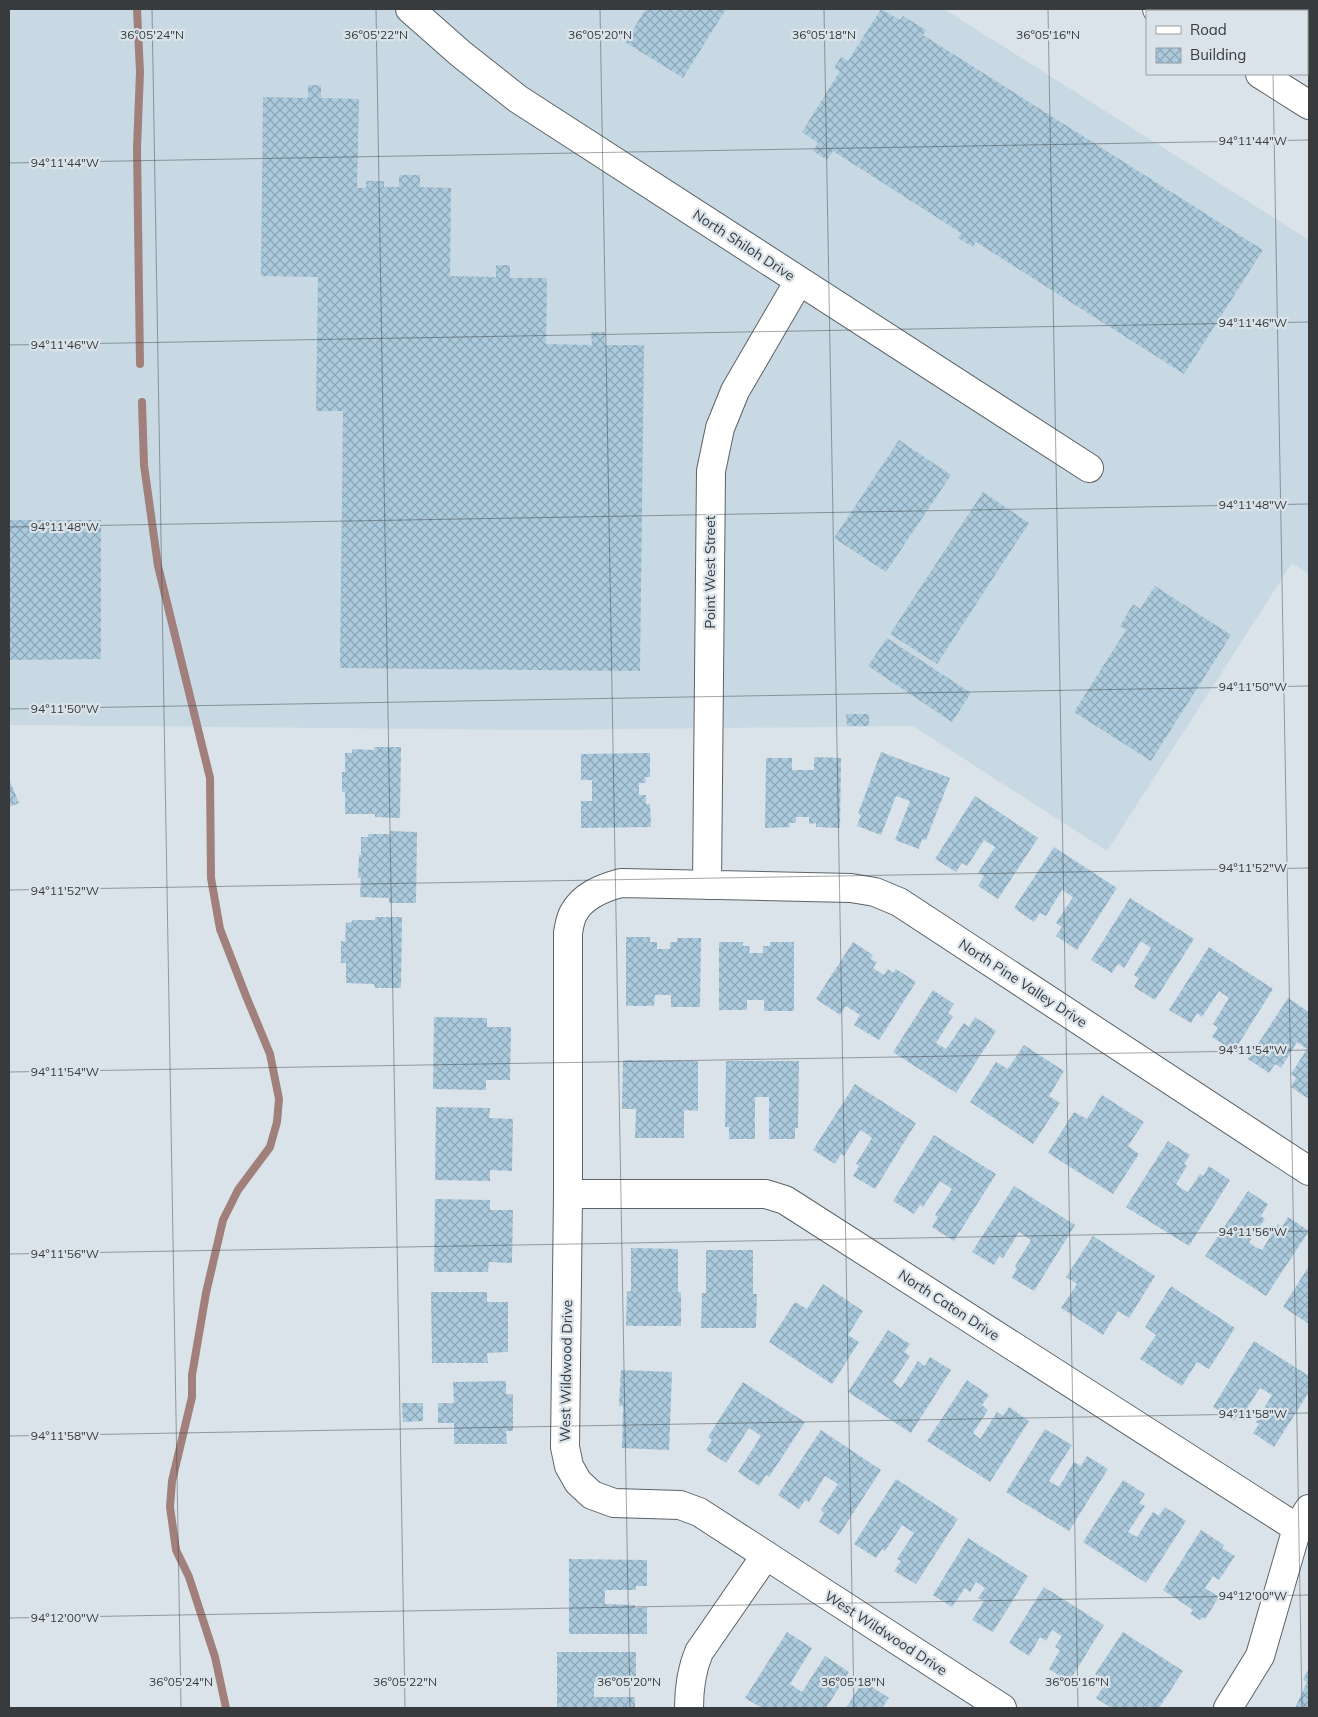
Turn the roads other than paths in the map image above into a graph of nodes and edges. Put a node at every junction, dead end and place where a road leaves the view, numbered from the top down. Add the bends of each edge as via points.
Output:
1 (410, 9) edge
2 (1262, 75) edge
3 (1309, 105) edge
4 (799, 281) junction
5 (1089, 468) dead end
6 (708, 884) junction
7 (1309, 1172) edge
8 (568, 1194) junction
9 (1303, 1519) edge
10 (766, 1554) junction
11 (689, 1708) edge
12 (1002, 1708) edge
13 (1228, 1708) edge

1 - 4 main road, North Shiloh Drive via 518,99
2 - 3 main road
4 - 5 main road, North Shiloh Drive
4 - 6 main road, Point West Street via 735,391 720,428 711,471
6 - 7 main road, North Pine Valley Drive via 851,888 874,892 899,902
6 - 8 main road, West Wildwood Drive via 621,883 603,887 586,898 573,914 568,933
8 - 9 main road, North Caton Drive via 766,1194 785,1200
8 - 10 main road, West Wildwood Drive via 565,1447 569,1466 578,1482 592,1495 614,1502 680,1505 699,1512
9 - 13 main road via 1260,1656
10 - 11 main road via 699,1652 692,1668
10 - 12 main road, West Wildwood Drive

